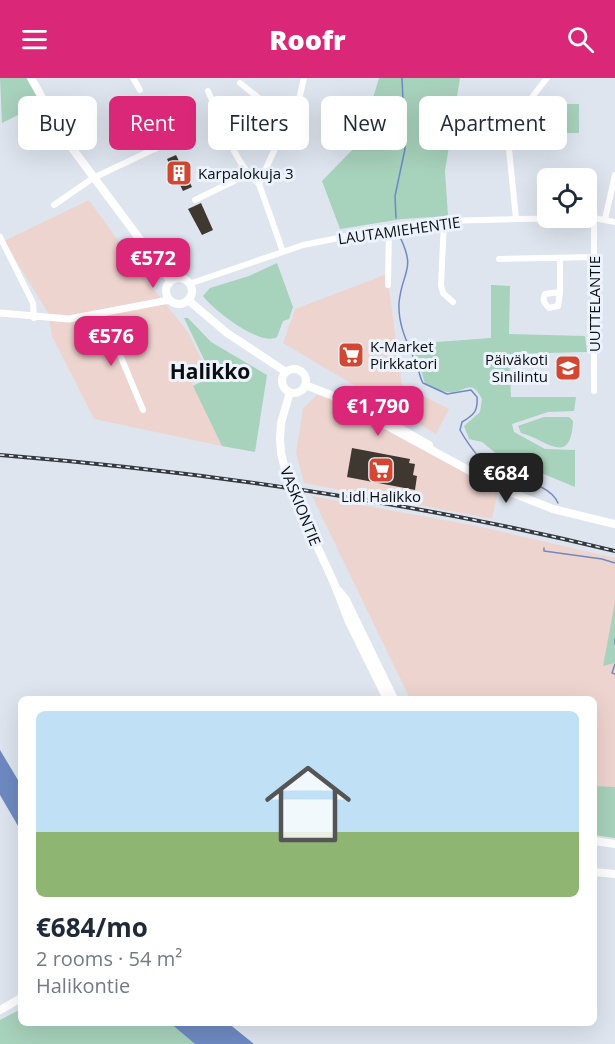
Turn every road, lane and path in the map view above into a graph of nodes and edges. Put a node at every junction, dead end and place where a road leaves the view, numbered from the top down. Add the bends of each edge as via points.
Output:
1 (32, 78) edge
2 (133, 78) edge
3 (304, 78) edge
4 (547, 78) edge
5 (240, 83) dead end
6 (140, 90) dead end
7 (208, 91) dead end
8 (256, 96) edge
9 (300, 96) edge
10 (152, 150) edge
11 (274, 150) edge
12 (248, 174) junction
13 (615, 175) edge
14 (93, 178) junction
15 (259, 184) junction
16 (195, 200) dead end
17 (54, 205) dead end
18 (597, 218) edge
19 (516, 219) junction
20 (537, 219) edge
21 (605, 219) junction
22 (444, 221) junction
23 (615, 222) edge
24 (389, 228) junction
25 (594, 228) edge
26 (0, 237) edge
27 (283, 252) junction
28 (594, 257) junction
29 (560, 258) junction
30 (499, 259) dead end
31 (171, 281) junction
32 (189, 284) junction
33 (388, 285) dead end
34 (560, 292) dead end
35 (169, 300) junction
36 (188, 300) junction
37 (453, 302) dead end
38 (0, 313) edge
39 (103, 314) junction
40 (34, 318) junction
41 (286, 372) junction
42 (305, 385) junction
43 (594, 391) dead end
44 (290, 392) junction
45 (143, 410) dead end
46 (615, 524) edge
47 (334, 583) junction
48 (386, 696) edge
49 (393, 696) edge
50 (597, 841) edge
51 (615, 844) edge
52 (597, 872) edge
53 (615, 874) edge
54 (18, 1000) edge
55 (0, 1010) edge

1 - 14 main road via 66,140
2 - 6 street
3 - 9 street
4 - 19 street via 508,139
5 - 8 street
7 - 12 street
10 - 14 street
11 - 15 street
12 - 15 street
12 - 16 street
13 - 21 street
14 - 17 street
14 - 31 main road
15 - 27 street
18 - 21 street, LAUTAMIEHENTIE
19 - 20 street, LAUTAMIEHENTIE
19 - 22 street, LAUTAMIEHENTIE
21 - 23 street, LAUTAMIEHENTIE
22 - 24 street, LAUTAMIEHENTIE
22 - 37 street via 441,285
24 - 27 street, LAUTAMIEHENTIE
24 - 33 street
25 - 28 street, UUTTELANTIE
26 - 40 street via 33,303
27 - 32 street, LAUTAMIEHENTIE
28 - 29 street
28 - 43 street, UUTTELANTIE
29 - 30 street
29 - 34 street
31 - 32 main road via 180,279
31 - 35 main road via 166,291
32 - 36 main road
35 - 36 main road via 178,304
35 - 39 street
36 - 41 main road via 227,333
38 - 40 street
39 - 40 street via 69,320
39 - 45 street
41 - 42 main road via 300,371
41 - 44 main road via 282,384
42 - 44 main road via 301,391
42 - 46 main road via 374,412 490,482 527,499
44 - 47 main road, VASKIONTIE via 281,423 281,453 289,485
47 - 48 main road, VASKIONTIE
47 - 49 main road, VASKIONTIE
50 - 51 main road
52 - 53 main road
54 - 55 main road

